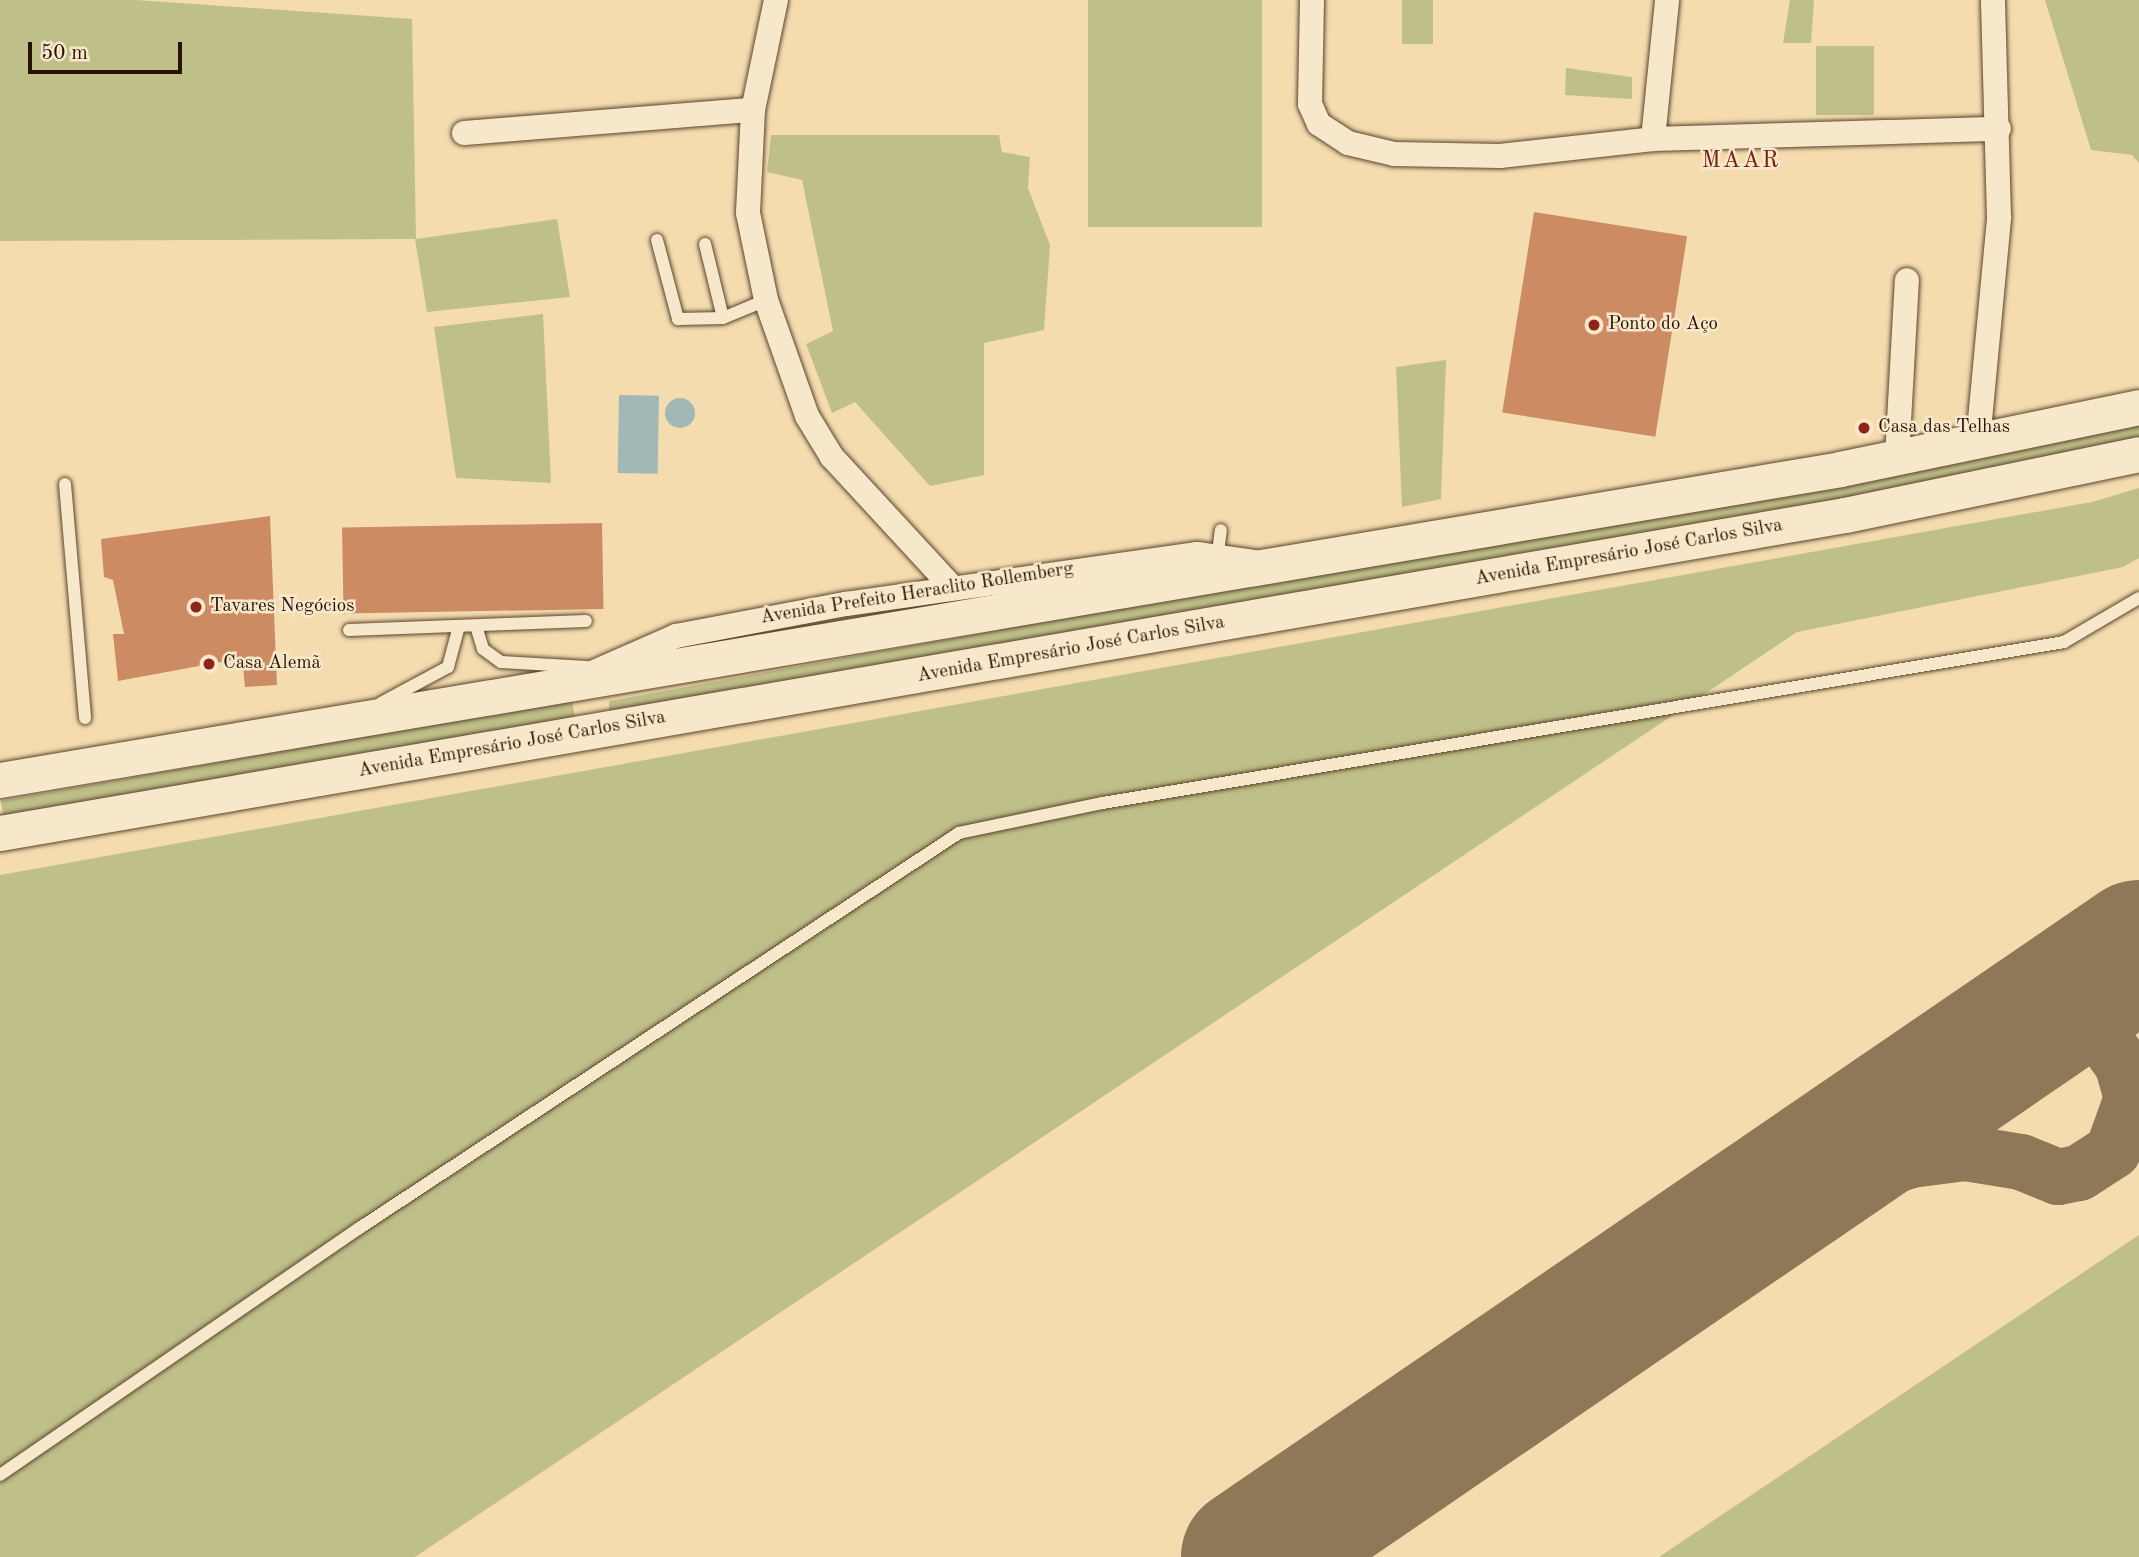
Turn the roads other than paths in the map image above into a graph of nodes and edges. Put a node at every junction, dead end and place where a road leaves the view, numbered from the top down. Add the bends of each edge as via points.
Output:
1 (776, 0) edge
2 (1312, 0) edge
3 (1667, 0) edge
4 (1993, 0) edge
5 (753, 110) junction
6 (1999, 129) junction
7 (464, 133) dead end
8 (1653, 139) junction
9 (657, 240) dead end
10 (705, 243) dead end
11 (1907, 279) dead end
12 (766, 300) junction
13 (723, 318) junction
14 (2139, 407) edge
15 (1978, 441) junction
16 (2139, 454) edge
17 (1897, 457) junction
18 (65, 484) dead end
19 (1268, 566) junction
20 (953, 588) junction
21 (2139, 598) edge
22 (586, 621) dead end
23 (828, 624) junction
24 (459, 626) junction
25 (476, 626) junction
26 (349, 630) dead end
27 (589, 678) junction
28 (85, 718) dead end
29 (336, 724) junction
30 (593, 731) junction
31 (0, 780) edge
32 (0, 833) edge
33 (0, 1475) edge

1 - 5 street
2 - 8 street via 1310,104 1319,124 1348,143 1394,154 1500,156
3 - 8 street
4 - 6 street
5 - 7 street
5 - 12 street via 748,213
6 - 8 street
6 - 15 street via 1991,344
9 - 13 lane via 673,317
10 - 13 lane
11 - 17 street
12 - 13 lane
12 - 20 street via 807,416 832,457
14 - 15 main road
15 - 17 main road
16 - 30 main road, Avenida Empresário José Carlos Silva via 1845,515
17 - 19 main road
18 - 28 lane
19 - 20 street, Avenida Prefeito Heraclito Rollemberg via 1220,542
19 - 23 main road
20 - 23 street, Avenida Prefeito Heraclito Rollemberg
21 - 33 lane via 2064,642 1103,803 959,833 358,1229
22 - 25 lane
23 - 27 main road
24 - 25 lane
24 - 26 lane
24 - 29 lane via 448,667
25 - 27 lane via 483,649 501,662
27 - 29 main road
27 - 30 main road via 587,715
29 - 31 main road
30 - 32 main road, Avenida Empresário José Carlos Silva

